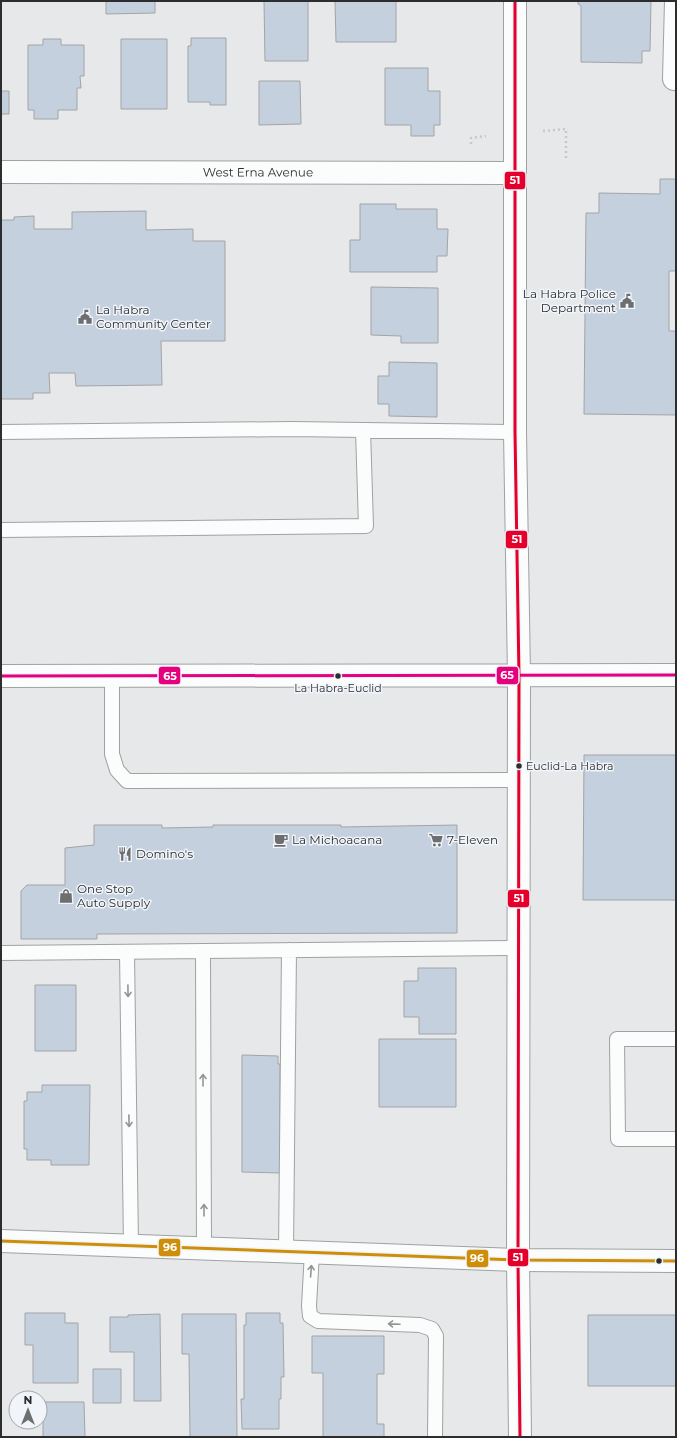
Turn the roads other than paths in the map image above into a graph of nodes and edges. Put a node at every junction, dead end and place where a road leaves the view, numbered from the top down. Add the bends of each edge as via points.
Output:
1 (515, 1) edge
2 (676, 1) edge
3 (674, 79) dead end
4 (1, 172) edge
5 (515, 173) junction
6 (363, 430) junction
7 (1, 432) edge
8 (515, 432) junction
9 (1, 530) edge
10 (676, 675) edge
11 (1, 676) edge
12 (112, 676) junction
13 (519, 676) junction
14 (519, 780) junction
15 (519, 948) junction
16 (289, 950) junction
17 (203, 951) junction
18 (127, 952) junction
19 (1, 953) edge
20 (676, 1040) edge
21 (676, 1140) edge
22 (1, 1241) edge
23 (131, 1246) junction
24 (204, 1249) junction
25 (286, 1251) junction
26 (312, 1252) junction
27 (518, 1260) junction
28 (676, 1262) edge
29 (435, 1437) edge
30 (520, 1437) edge

1 - 5 street
2 - 3 street
4 - 5 street, West Erna Avenue
5 - 8 street
6 - 7 lane
6 - 8 lane
6 - 9 lane via 366,526
8 - 13 street
10 - 13 street
11 - 12 street
12 - 13 street
12 - 14 lane via 112,754 117,770 126,781
13 - 14 street
14 - 15 street
15 - 16 lane
15 - 27 street
16 - 17 lane
16 - 25 lane
17 - 18 lane
24 -> 17 lane
18 - 19 lane
18 -> 23 lane
20 - 21 lane via 617,1040 618,1139
22 - 23 street
23 - 24 street
24 - 25 street
25 - 26 street
26 - 27 street
29 -> 26 lane via 436,1336 432,1329 420,1324 318,1321 310,1316
27 - 28 street
27 - 30 street

